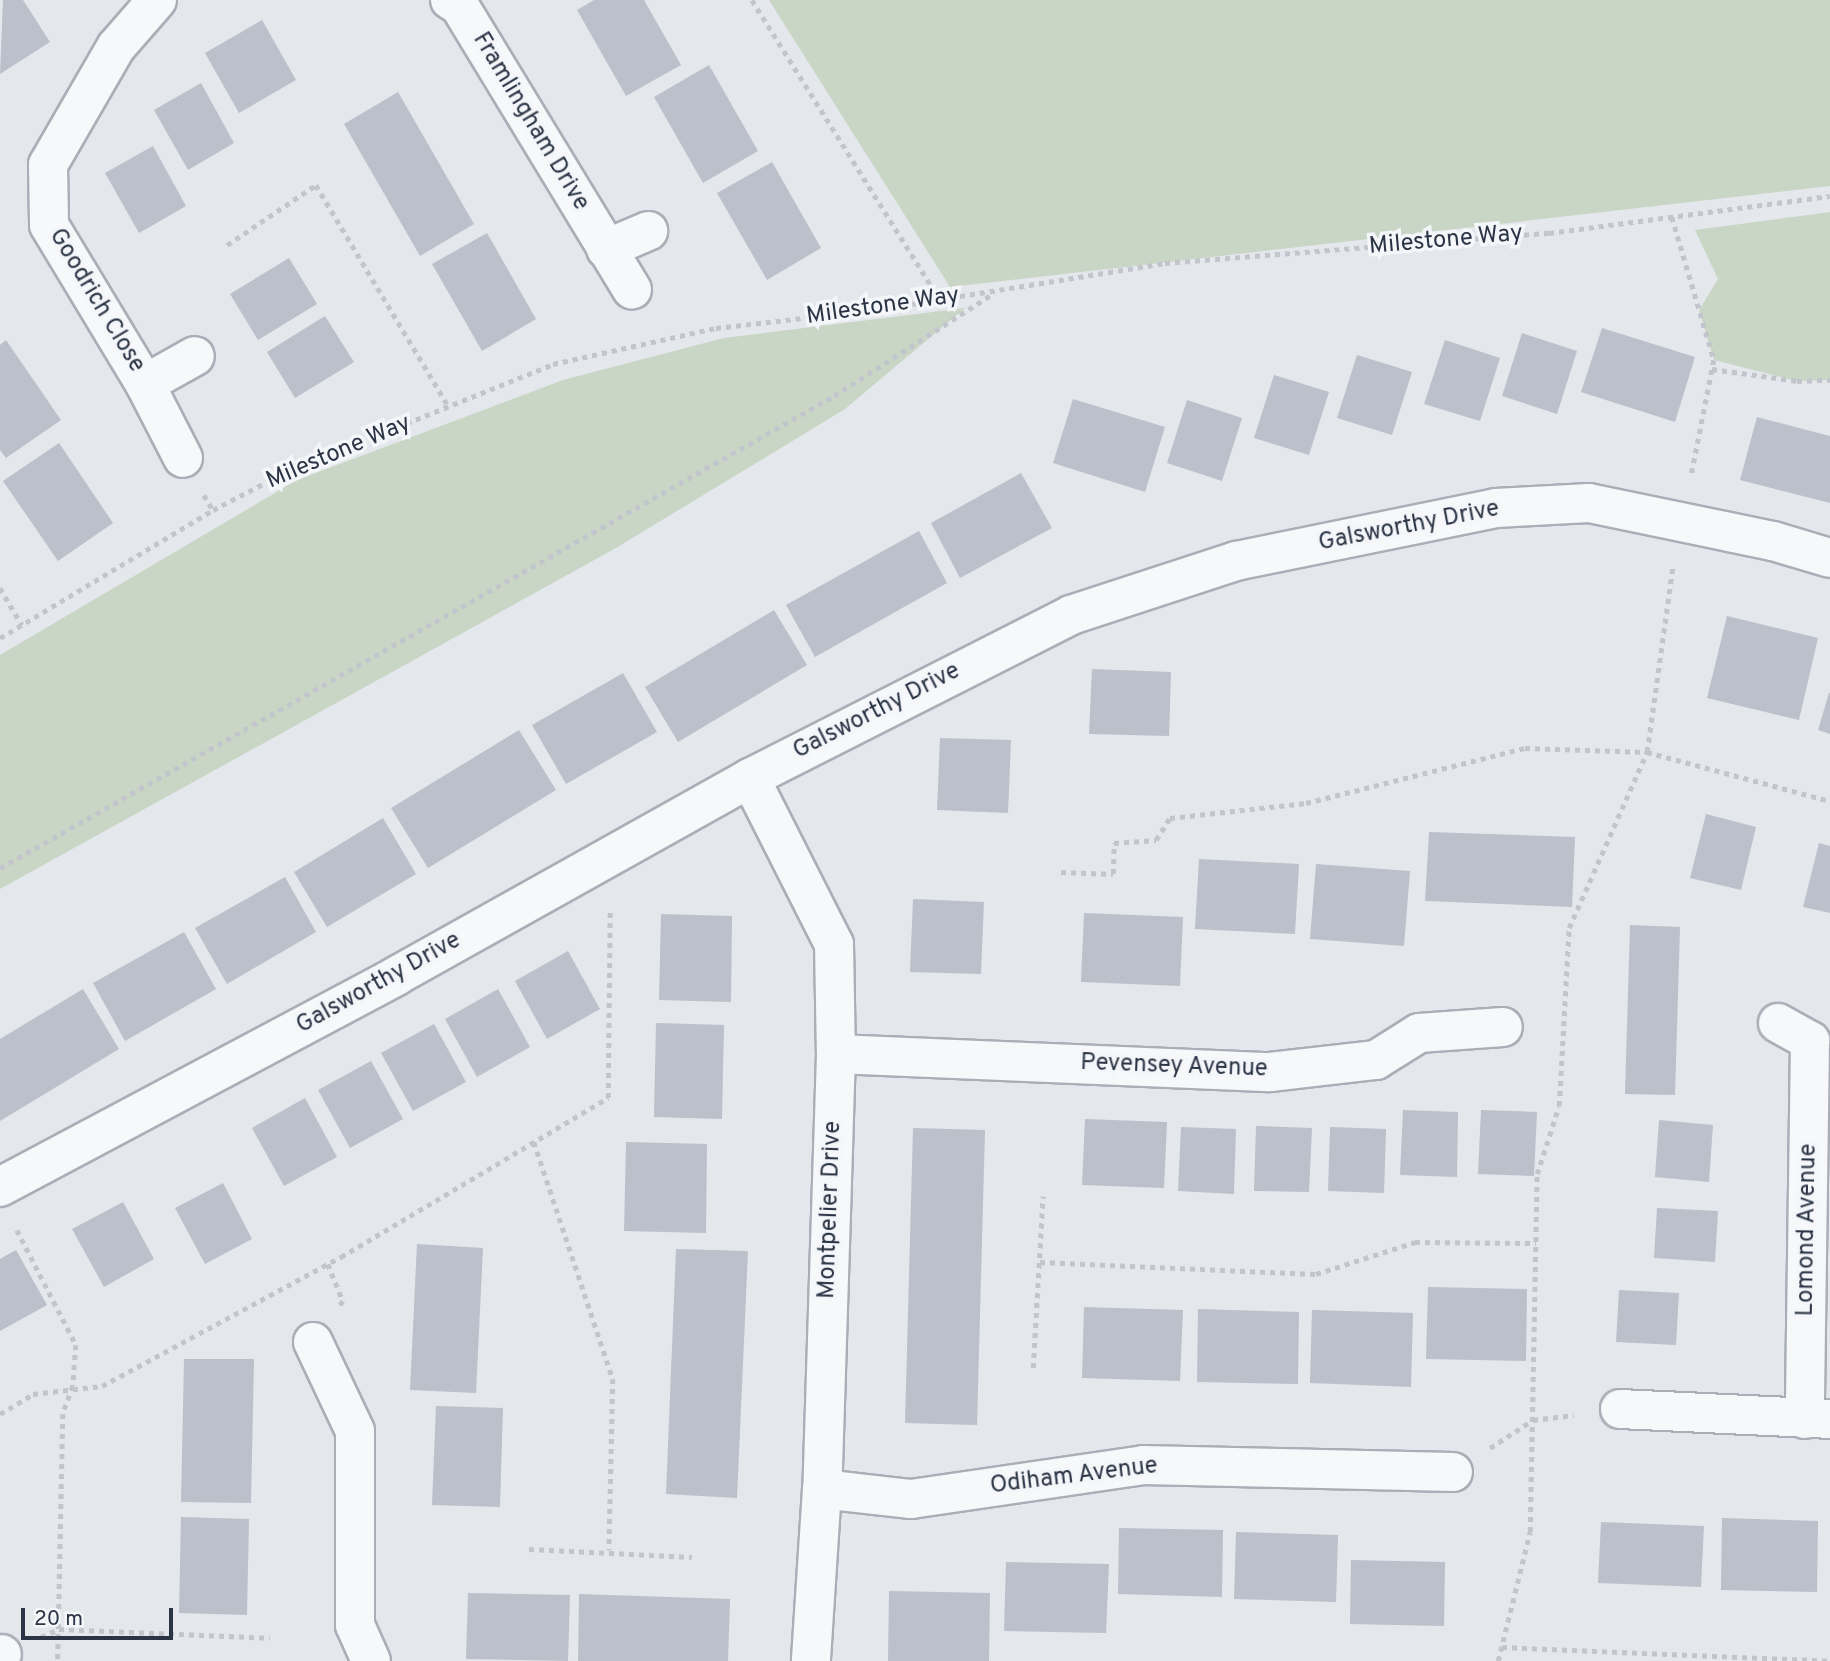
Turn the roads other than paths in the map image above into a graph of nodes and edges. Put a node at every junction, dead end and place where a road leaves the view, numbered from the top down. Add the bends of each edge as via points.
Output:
1 (157, 0) edge
2 (450, 0) edge
3 (648, 231) dead end
4 (606, 248) junction
5 (632, 290) dead end
6 (195, 356) dead end
7 (145, 384) junction
8 (183, 458) dead end
9 (1830, 558) edge
10 (750, 778) junction
11 (1503, 1027) dead end
12 (1806, 1035) edge
13 (836, 1054) junction
14 (6, 1204) edge
15 (313, 1342) dead end
16 (1620, 1409) dead end
17 (1817, 1419) edge
18 (1453, 1472) dead end
19 (822, 1489) junction
20 (370, 1661) edge
21 (811, 1661) edge

1 - 7 street, Goodrich Close via 116,47 48,165 49,225
2 - 4 street, Framlingham Drive via 459,5
3 - 4 street
4 - 5 street, Framlingham Drive
6 - 7 street, Goodrich Close
7 - 8 street, Goodrich Close
9 - 10 street, Galsworthy Drive via 1773,541 1589,503 1496,508 1236,561 1071,615
10 - 13 street, Montpelier Drive via 834,944
10 - 14 street, Galsworthy Drive via 396,976
11 - 13 street, Pevensey Avenue via 1419,1033 1376,1060 1270,1072
12 - 17 street, Lomond Avenue
13 - 19 street, Montpelier Drive
15 - 20 street via 355,1431 355,1625
16 - 17 street, Lomond Avenue
18 - 19 street, Odiham Avenue via 1143,1465 911,1499
19 - 21 street, Montpelier Drive

